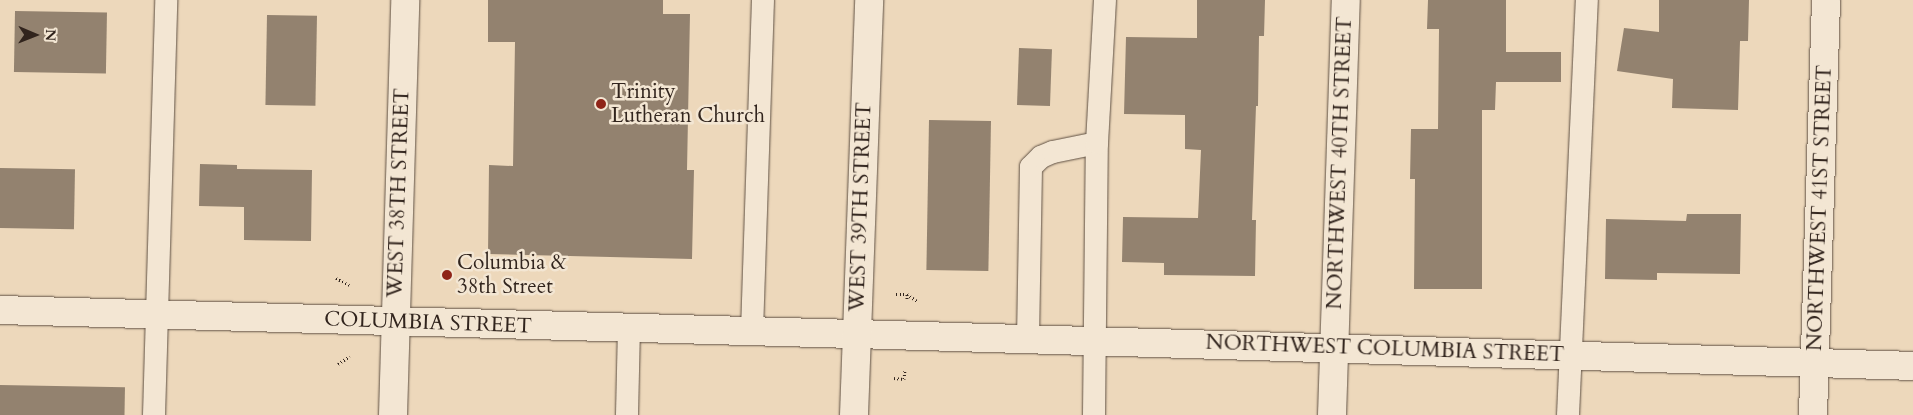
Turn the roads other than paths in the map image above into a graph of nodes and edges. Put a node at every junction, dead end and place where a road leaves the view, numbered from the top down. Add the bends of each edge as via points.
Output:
1 (166, 0) edge
2 (405, 0) edge
3 (763, 0) edge
4 (869, 0) edge
5 (1105, 0) edge
6 (1346, 0) edge
7 (1587, 0) edge
8 (1826, 0) edge
9 (1097, 143) junction
10 (0, 310) edge
11 (156, 315) junction
12 (396, 321) junction
13 (629, 328) junction
14 (752, 331) junction
15 (856, 334) junction
16 (1028, 339) junction
17 (1096, 342) junction
18 (1334, 346) junction
19 (1569, 354) junction
20 (1815, 362) junction
21 (1913, 366) edge
22 (154, 415) edge
23 (393, 415) edge
24 (627, 415) edge
25 (854, 415) edge
26 (1094, 415) edge
27 (1332, 415) edge
28 (1568, 415) edge
29 (1813, 415) edge

1 - 11 lane
2 - 12 street, WEST 38TH STREET
3 - 14 lane
4 - 15 street, WEST 39TH STREET
5 - 9 lane
6 - 18 street, NORTHWEST 40TH STREET
7 - 19 lane
8 - 20 street, NORTHWEST 41ST STREET
9 - 16 lane via 1053,152 1040,157 1031,167
9 - 17 lane
10 - 11 street, COLUMBIA STREET
11 - 12 street, COLUMBIA STREET
11 - 22 lane
12 - 13 street, COLUMBIA STREET
12 - 23 street, WEST 38TH STREET
13 - 14 street, COLUMBIA STREET
13 - 24 lane
14 - 15 street, COLUMBIA STREET
15 - 16 street, NORTHWEST COLUMBIA STREET
15 - 25 street, WEST 39TH STREET
16 - 17 street, NORTHWEST COLUMBIA STREET
17 - 18 street, NORTHWEST COLUMBIA STREET
17 - 26 lane
18 - 19 street, NORTHWEST COLUMBIA STREET
18 - 27 street, NORTHWEST 40TH STREET
19 - 20 street, NORTHWEST COLUMBIA STREET
19 - 28 lane
20 - 21 street, NORTHWEST COLUMBIA STREET
20 - 29 street, NORTHWEST 41ST STREET

